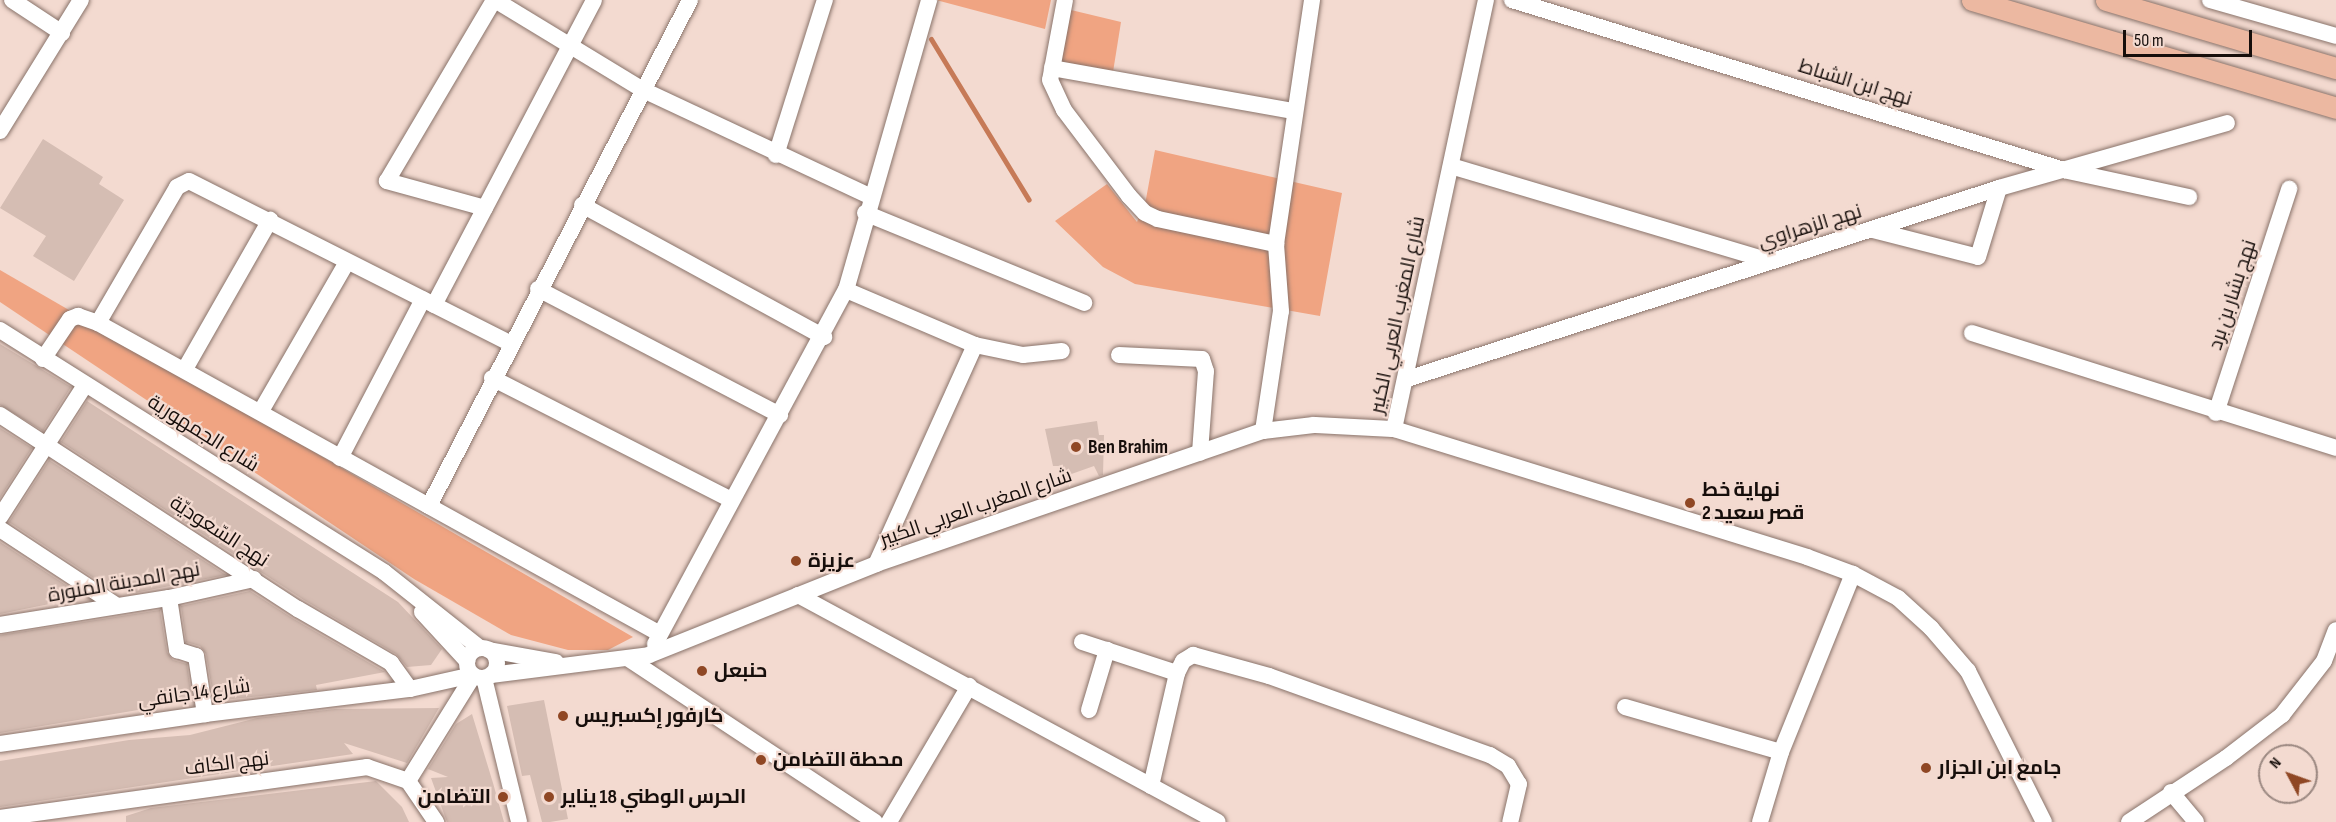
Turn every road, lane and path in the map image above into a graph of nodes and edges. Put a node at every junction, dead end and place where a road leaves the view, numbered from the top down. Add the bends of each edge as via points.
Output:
1 (12, 0) edge
2 (81, 0) edge
3 (494, 0) edge
4 (594, 0) edge
5 (690, 0) edge
6 (825, 0) edge
7 (929, 0) edge
8 (1065, 0) edge
9 (1312, 0) edge
10 (1486, 0) edge
11 (1512, 0) edge
12 (1972, 0) edge
13 (2106, 0) edge
14 (2210, 0) edge
15 (62, 33) junction
16 (2336, 36) edge
17 (571, 46) junction
18 (1052, 68) junction
19 (2336, 68) edge
20 (644, 90) junction
21 (2336, 108) edge
22 (1294, 111) junction
23 (2227, 123) dead end
24 (0, 131) edge
25 (776, 155) junction
26 (1451, 166) junction
27 (2064, 170) junction
28 (1999, 188) junction
29 (2289, 189) dead end
30 (871, 197) junction
31 (2189, 197) dead end
32 (582, 205) junction
33 (485, 208) junction
34 (866, 213) junction
35 (270, 220) junction
36 (1872, 230) junction
37 (1276, 244) junction
38 (1769, 261) junction
39 (347, 262) junction
40 (538, 289) junction
41 (846, 290) junction
42 (428, 302) junction
43 (1084, 303) dead end
44 (98, 323) junction
45 (0, 330) edge
46 (1972, 333) dead end
47 (824, 336) junction
48 (511, 344) junction
49 (975, 345) junction
50 (1062, 351) dead end
51 (1119, 355) dead end
52 (43, 359) junction
53 (185, 369) junction
54 (492, 378) junction
55 (1407, 379) junction
56 (85, 385) junction
57 (261, 411) junction
58 (2216, 413) junction
59 (0, 415) edge
60 (780, 415) junction
61 (1394, 429) junction
62 (1263, 431) junction
63 (45, 444) junction
64 (2336, 448) edge
65 (1200, 453) junction
66 (340, 458) junction
67 (731, 500) junction
68 (429, 506) junction
69 (0, 517) edge
70 (0, 529) edge
71 (876, 564) junction
72 (384, 572) junction
73 (1853, 574) junction
74 (254, 579) junction
75 (798, 595) junction
76 (168, 598) junction
77 (117, 606) junction
78 (0, 625) edge
79 (2336, 630) edge
80 (660, 634) junction
81 (1082, 642) dead end
82 (485, 649) junction
83 (1107, 650) junction
84 (649, 655) junction
85 (629, 659) junction
86 (572, 665) junction
87 (476, 672) junction
88 (1177, 674) junction
89 (969, 686) junction
90 (404, 687) junction
91 (1625, 707) dead end
92 (1089, 710) dead end
93 (205, 714) junction
94 (0, 744) edge
95 (1781, 752) junction
96 (408, 782) junction
97 (1150, 786) junction
98 (2171, 792) junction
99 (0, 818) edge
100 (436, 822) edge
101 (519, 822) edge
102 (874, 822) edge
103 (889, 822) edge
104 (1217, 822) edge
105 (1510, 822) edge
106 (1760, 822) edge
107 (2044, 822) edge
108 (2128, 822) edge
109 (2196, 822) edge

1 - 15 street
2 - 15 street
3 - 17 street
3 - 33 street via 387,181
4 - 17 street
5 - 20 street
6 - 25 street
7 - 30 street
8 - 18 street
9 - 22 street
10 - 26 street, شارع المغرب العربي الكبير
11 - 27 street, نهج ابن الشباط
12 - 21 main road
13 - 19 main road
14 - 16 street
15 - 24 street
17 - 20 street
17 - 33 street
18 - 22 street
18 - 37 street via 1050,80 1064,110 1145,213
20 - 25 street
20 - 32 street
22 - 37 street
23 - 27 street, نهج الزهراوي
25 - 30 street
26 - 38 street
26 - 55 street, شارع المغرب العربي الكبير
27 - 28 street, نهج الزهراوي
27 - 31 street, نهج ابن الشباط
28 - 36 street, نهج الزهراوي
28 - 36 street via 1978,257
29 - 58 street, نهج بشار بن برد
30 - 34 street
32 - 40 street
32 - 47 street
33 - 42 street
34 - 41 street
34 - 43 street
35 - 39 street
35 - 44 street via 194,181 182,183
35 - 53 street
36 - 38 street, نهج الزهراوي
37 - 62 street via 1281,311
38 - 55 street, نهج الزهراوي
39 - 42 street
39 - 57 street
40 - 48 street
40 - 60 street
41 - 47 street
41 - 49 street
42 - 48 street
42 - 66 street
44 - 52 street via 78,316 70,319
44 - 53 street
45 - 52 street, شارع الجمهورية
46 - 58 street
47 - 60 street
48 - 54 street
49 - 50 street via 1023,355
49 - 71 street
51 - 65 street via 1202,359 1206,371
52 - 56 street, شارع الجمهورية
53 - 57 street
54 - 67 street
54 - 68 street
55 - 61 street, شارع المغرب العربي الكبير
56 - 63 street
56 - 72 street, شارع الجمهورية
57 - 66 street
58 - 64 street
59 - 63 street, نهج السّعوديّة
60 - 67 street
61 - 62 street, شارع المغرب العربي الكبير via 1314,425
61 - 73 street
62 - 65 street, شارع المغرب العربي الكبير
63 - 69 street
63 - 74 street, نهج السّعوديّة
65 - 71 street, شارع المغرب العربي الكبير
66 - 68 street
67 - 80 street
68 - 80 street
70 - 77 street
71 - 75 street, شارع المغرب العربي الكبير
72 - 82 street, شارع الجمهورية
72 - 87 street, شارع الجمهورية
73 - 95 street
73 - 107 street via 1898,598 1931,628 1968,671
74 - 76 street, نهج المدينة المنورة
74 - 90 street, نهج السّعوديّة via 392,663
75 - 84 street, شارع المغرب العربي الكبير
75 - 89 street
76 - 77 street, نهج المدينة المنورة
76 - 93 street via 177,650 196,656
77 - 78 street, نهج المدينة المنورة
79 - 98 street via 2324,661 2282,715 2226,758
80 - 84 street
81 - 83 street
82 - 86 street, شارع المغرب العربي الكبير
82 - 87 street via 471,652
82 - 87 street via 497,662
83 - 88 street
83 - 92 street
84 - 85 street, شارع المغرب العربي الكبير
85 - 86 street, شارع المغرب العربي الكبير
85 - 102 street
86 - 87 street, شارع المغرب العربي الكبير
87 - 90 street, شارع 14 جانفي
87 - 96 street
87 - 101 street
88 - 97 street
88 - 105 street via 1183,661 1193,655 1280,680 1490,755 1508,766 1519,784
89 - 97 street
89 - 103 street
90 - 93 street, شارع 14 جانفي
91 - 95 street
93 - 94 street, شارع 14 جانفي
95 - 106 street
96 - 99 street, نهج الكاف via 378,768 339,769
96 - 100 street, نهج الكاف
97 - 104 street
98 - 108 street
98 - 109 street

